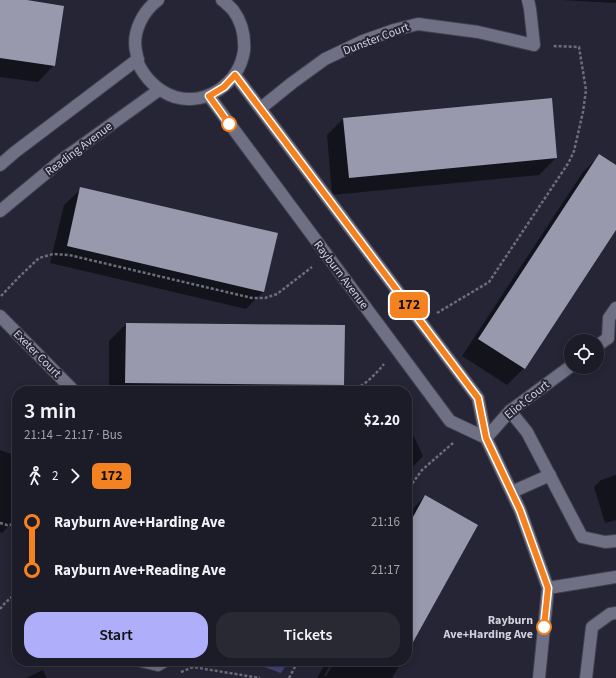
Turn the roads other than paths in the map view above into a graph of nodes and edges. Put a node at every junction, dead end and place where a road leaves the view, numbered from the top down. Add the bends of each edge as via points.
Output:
1 (156, 0) edge
2 (222, 0) edge
3 (528, 0) edge
4 (138, 59) junction
5 (235, 75) junction
6 (159, 90) junction
7 (209, 96) junction
8 (261, 108) junction
9 (0, 166) edge
10 (0, 211) edge
11 (616, 308) edge
12 (0, 316) edge
13 (612, 340) edge
14 (564, 371) edge
15 (69, 386) edge
16 (510, 411) junction
17 (486, 438) junction
18 (550, 475) junction
19 (512, 492) junction
20 (616, 541) edge
21 (616, 577) edge
22 (548, 588) junction
23 (616, 613) edge
24 (540, 678) edge
25 (586, 678) edge

1 - 4 street via 144,13 137,29 135,46
2 - 5 street via 233,10 242,25 244,36 242,59
3 - 8 street, Dunster Court via 534,45 478,32 418,24 394,30 325,59
4 - 6 street via 147,78
4 - 9 street
5 - 7 street via 224,87
5 - 8 street
6 - 7 street via 175,97 192,99
6 - 10 street, Reading Avenue via 63,159
7 - 17 street, Rayburn Avenue via 450,421
8 - 17 street via 478,398
11 - 13 street via 609,318
12 - 15 street, Exeter Court
14 - 16 street, Eliot Court
16 - 17 street, Eliot Court
16 - 18 street via 527,432
17 - 19 street
18 - 19 street
18 - 20 street via 582,537 605,542
19 - 22 street
21 - 22 street
22 - 24 street
23 - 25 street via 610,614 592,627

